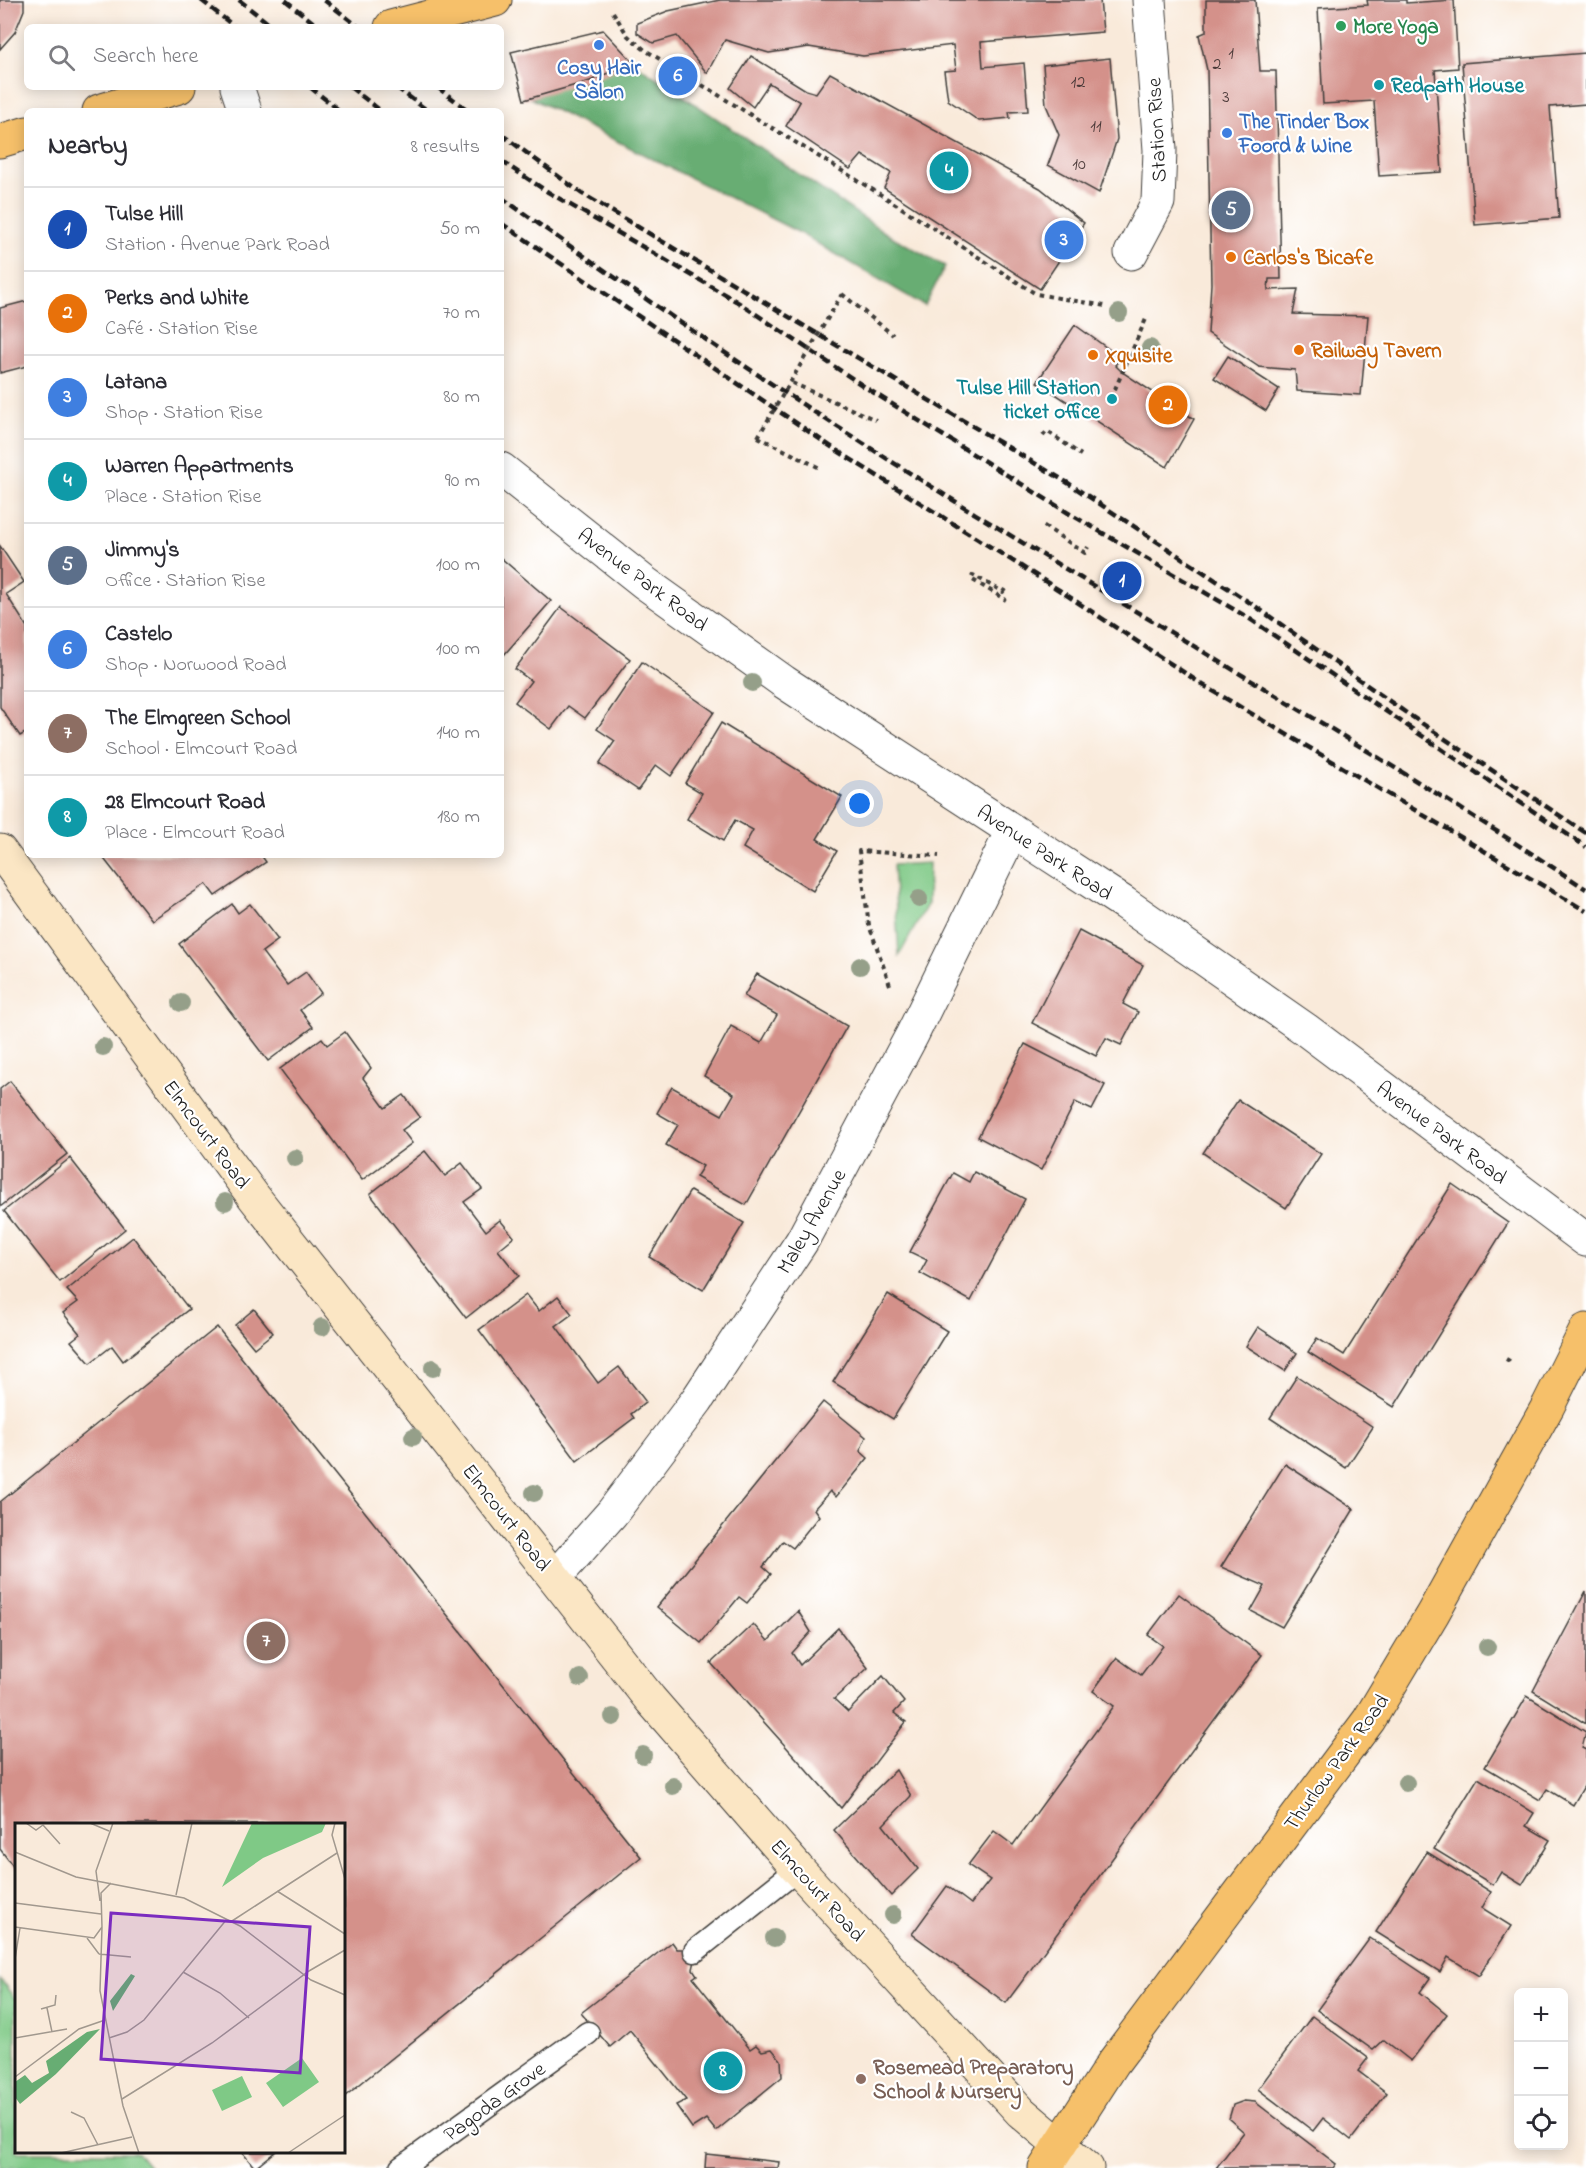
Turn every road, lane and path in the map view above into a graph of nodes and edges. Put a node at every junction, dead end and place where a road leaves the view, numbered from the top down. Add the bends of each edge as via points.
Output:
1 (495, 0) edge
2 (1149, 0) edge
3 (425, 9) edge
4 (613, 12) dead end
5 (397, 24) edge
6 (169, 90) edge
7 (238, 90) edge
8 (109, 108) edge
9 (244, 108) edge
10 (24, 134) edge
11 (0, 141) edge
12 (1131, 253) dead end
13 (1105, 306) dead end
14 (1146, 319) dead end
15 (893, 335) dead end
16 (792, 383) junction
17 (1111, 398) dead end
18 (876, 420) dead end
19 (1043, 436) dead end
20 (1081, 455) dead end
21 (822, 469) dead end
22 (504, 472) edge
23 (1044, 526) dead end
24 (1088, 548) dead end
25 (1005, 589) dead end
26 (1006, 600) dead end
27 (1012, 831) junction
28 (0, 851) edge
29 (939, 856) dead end
30 (893, 995) dead end
31 (1586, 1240) edge
32 (1586, 1330) edge
33 (1506, 1359) dead end
34 (1513, 1363) dead end
35 (555, 1577) junction
36 (798, 1869) junction
37 (695, 1951) dead end
38 (588, 2033) dead end
39 (1052, 2156) edge
40 (401, 2168) edge
41 (1087, 2168) edge

1 - 3 main road
2 - 12 street, Station Rise via 1160,150 1158,202
3 - 5 main road
4 - 13 path via 628,36 645,50 1036,294
6 - 8 main road
7 - 9 street
10 - 11 main road
14 - 17 path
15 - 16 path, bridge via 842,294
16 - 18 path
16 - 21 path, bridge via 758,437
19 - 20 path via 1047,431
22 - 27 street, Avenue Park Road via 645,584 784,682
23 - 24 path via 1085,553
25 - 26 path via 1003,592 973,575 970,579
27 - 31 street, Avenue Park Road via 1124,903 1305,1029
27 - 35 street, Maley Avenue via 897,1064 802,1241 697,1400 612,1513
28 - 35 street, Elmcourt Road via 254,1197
29 - 30 path via 859,851 869,925
32 - 39 main road, Thurlow Park Road via 1433,1613 1369,1720 1113,2064
33 - 34 path
35 - 36 street, Elmcourt Road via 650,1699
36 - 37 lane
36 - 39 street, Elmcourt Road via 1021,2112
38 - 40 lane, Pagoda Grove
39 - 41 street, Elmcourt Road

